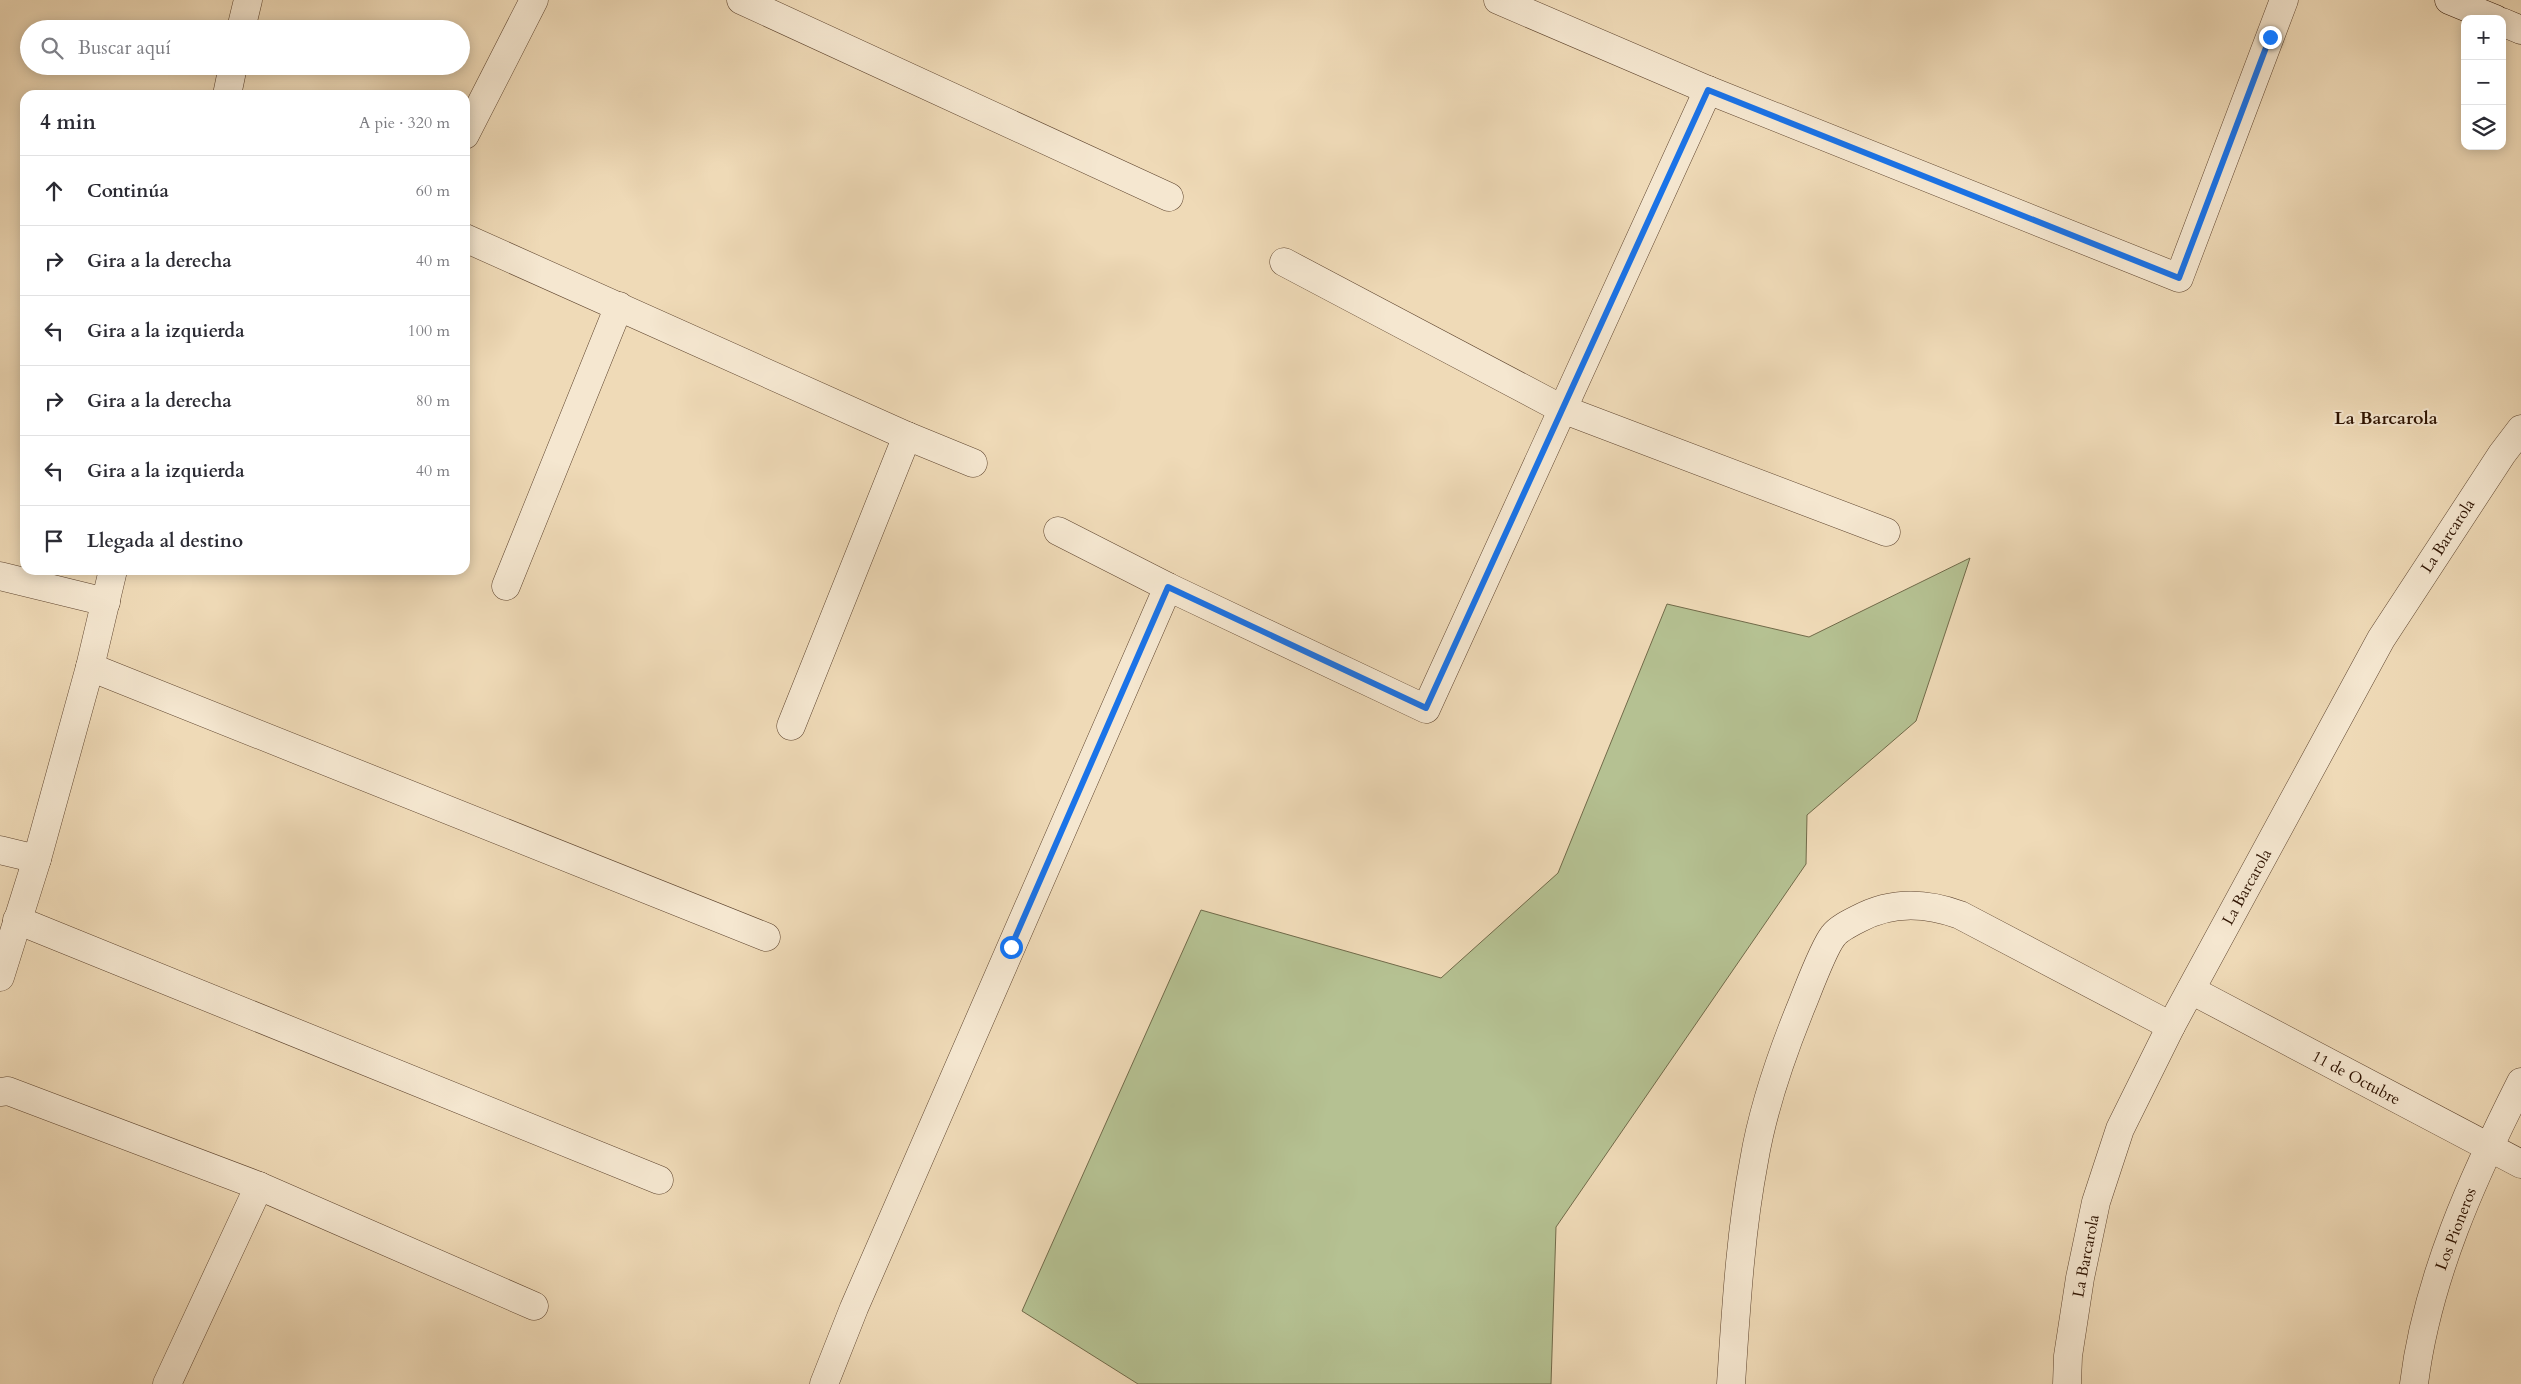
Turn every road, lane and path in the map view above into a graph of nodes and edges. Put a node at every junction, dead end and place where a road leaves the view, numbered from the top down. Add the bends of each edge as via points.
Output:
1 (246, 0) edge
2 (534, 0) edge
3 (741, 0) edge
4 (1498, 0) edge
5 (2284, 0) edge
6 (2450, 0) edge
7 (2486, 15) edge
8 (243, 20) edge
9 (2506, 24) edge
10 (2521, 30) edge
11 (231, 75) edge
12 (228, 90) edge
13 (1708, 90) junction
14 (470, 125) edge
15 (1170, 197) dead end
16 (470, 240) edge
17 (1284, 262) dead end
18 (619, 306) junction
19 (1562, 409) junction
20 (2521, 429) edge
21 (907, 436) junction
22 (973, 464) dead end
23 (1058, 531) dead end
24 (1886, 532) dead end
25 (112, 575) edge
26 (0, 576) edge
27 (506, 586) dead end
28 (1168, 587) junction
29 (106, 602) junction
30 (90, 667) junction
31 (791, 726) dead end
32 (0, 850) edge
33 (37, 858) junction
34 (17, 920) junction
35 (766, 937) dead end
36 (0, 977) edge
37 (2191, 990) junction
38 (2171, 1026) junction
39 (2521, 1082) edge
40 (0, 1092) edge
41 (2488, 1148) junction
42 (2521, 1164) edge
43 (659, 1180) dead end
44 (259, 1186) junction
45 (534, 1306) dead end
46 (167, 1384) edge
47 (824, 1384) edge
48 (1731, 1384) edge
49 (2067, 1384) edge
50 (2414, 1384) edge

1 - 8 street
2 - 14 street
3 - 15 street
4 - 13 street
5 - 13 street via 2179,278
6 - 7 street
9 - 10 street
11 - 12 street
13 - 19 street
16 - 18 street
17 - 19 street
18 - 21 street
18 - 27 street
19 - 24 street
19 - 28 street via 1426,708
20 - 37 street, La Barcarola via 2381,639
21 - 22 street
21 - 31 street
23 - 28 street
25 - 29 street
26 - 29 street
28 - 47 street via 854,1308
29 - 30 street
30 - 33 street
30 - 35 street
32 - 33 street
33 - 34 street
34 - 36 street
34 - 43 street
37 - 38 street, La Barcarola
37 - 41 street, 11 de Octubre
38 - 48 street via 1960,915 1938,907 1915,904 1870,912 1833,936 1787,1040 1768,1099 1754,1159 1744,1221
38 - 49 street, La Barcarola via 2120,1129 2096,1202 2080,1278
39 - 41 street, Los Pioneros
40 - 44 street via 8,1092
41 - 42 street, 11 de Octubre
41 - 50 street, Los Pioneros via 2431,1295
44 - 45 street
44 - 46 street

